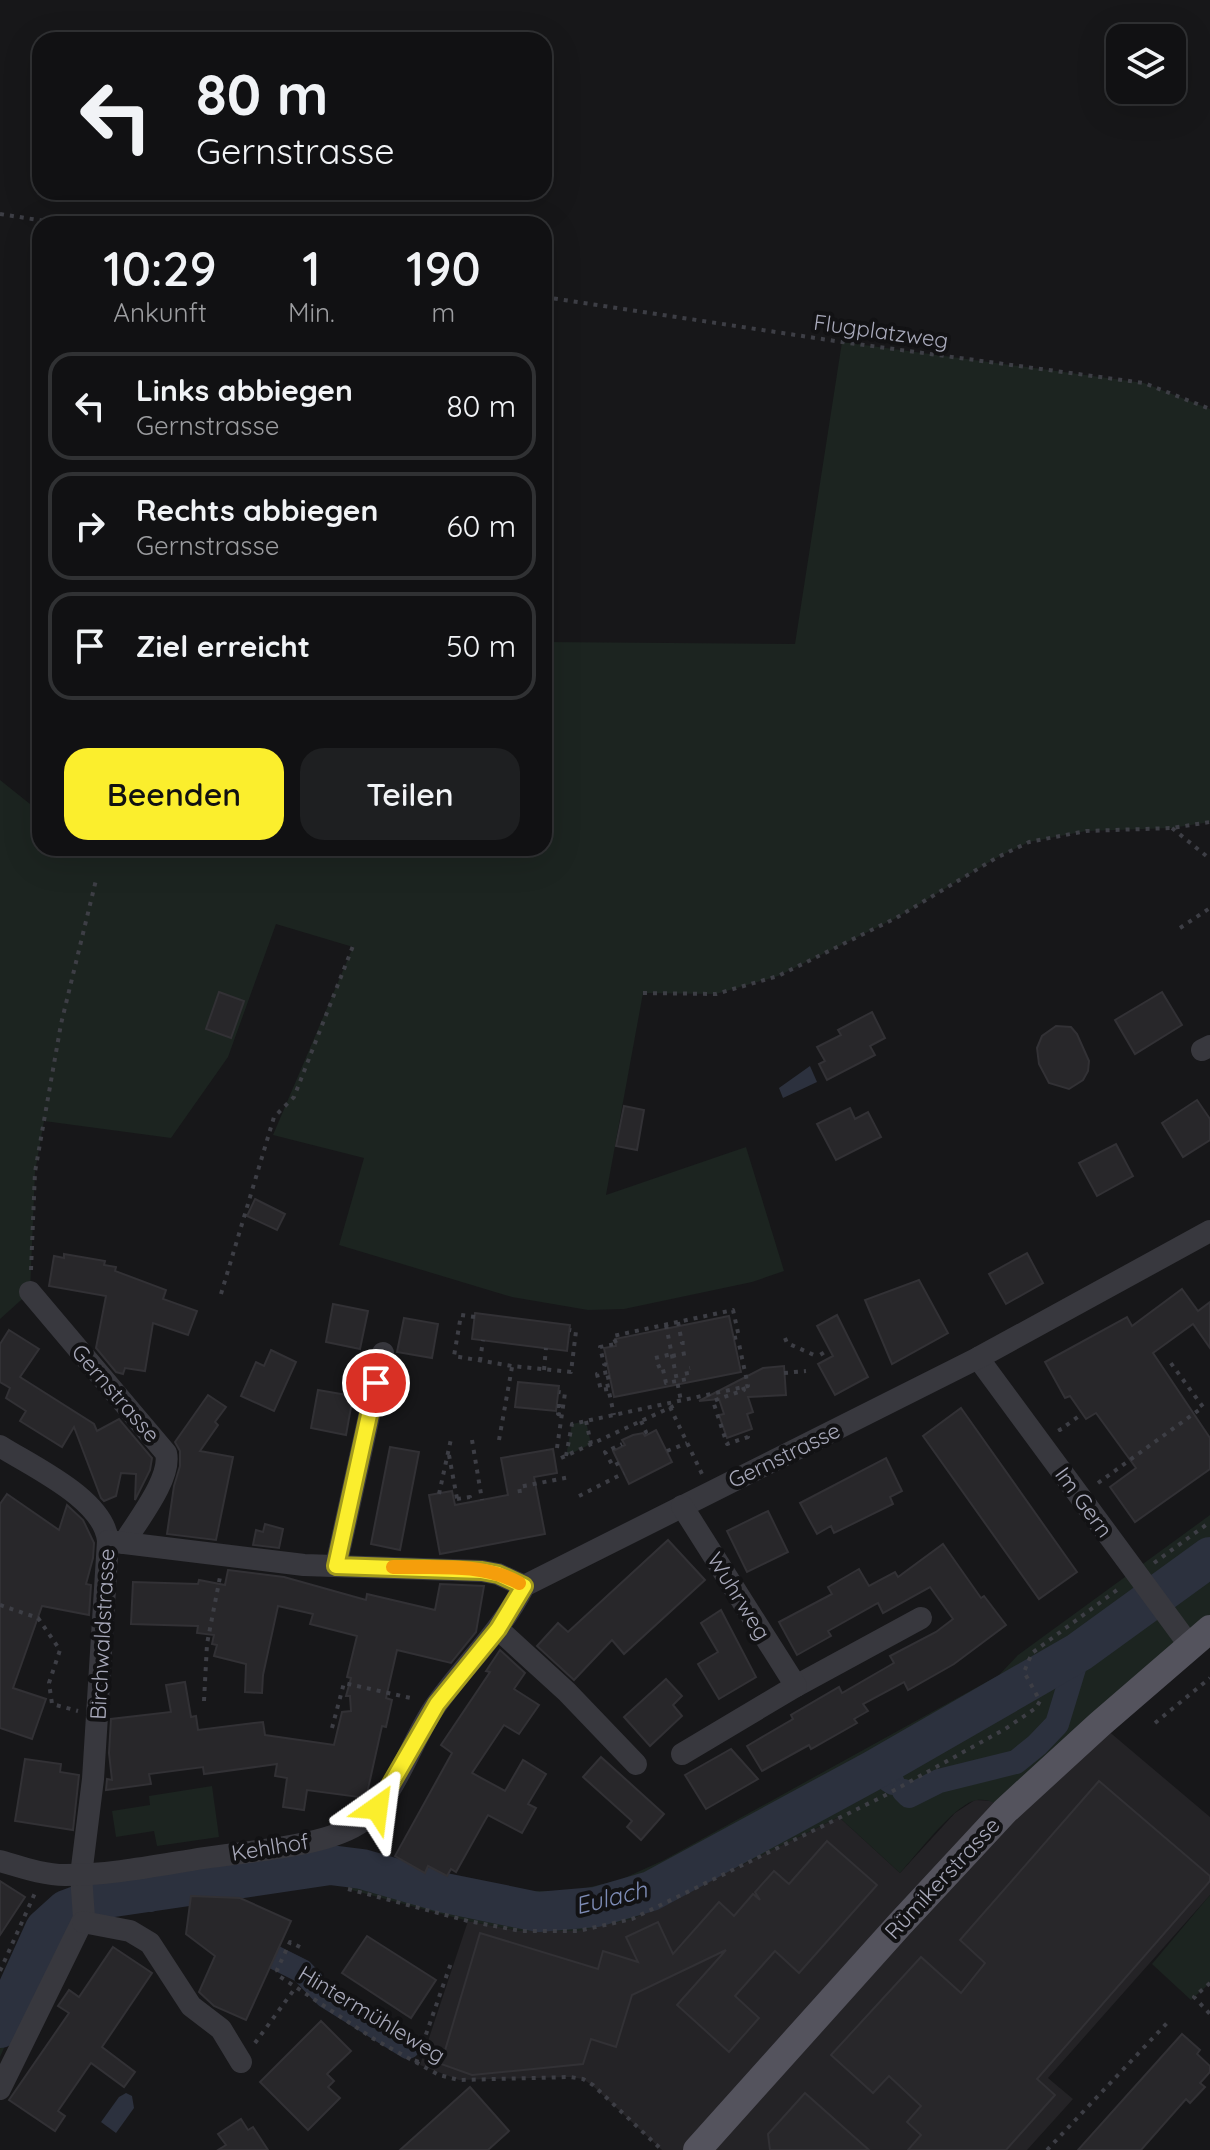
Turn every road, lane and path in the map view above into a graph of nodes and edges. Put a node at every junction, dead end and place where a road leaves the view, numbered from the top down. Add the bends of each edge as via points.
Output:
1 (0, 214) edge
2 (32, 219) edge
3 (552, 298) edge
4 (1210, 409) edge
5 (1210, 822) edge
6 (1172, 828) junction
7 (1210, 859) edge
8 (96, 880) dead end
9 (1210, 908) edge
10 (1180, 928) dead end
11 (353, 946) dead end
12 (643, 993) dead end
13 (1210, 1231) edge
14 (30, 1292) joint
15 (221, 1294) dead end
16 (475, 1317) dead end
17 (678, 1322) junction
18 (666, 1325) junction
19 (570, 1330) dead end
20 (734, 1338) dead end
21 (785, 1338) dead end
22 (483, 1340) dead end
23 (685, 1343) dead end
24 (735, 1345) dead end
25 (546, 1348) dead end
26 (821, 1352) dead end
27 (383, 1353) dead end
28 (687, 1353) dead end
29 (672, 1355) junction
30 (814, 1355) dead end
31 (655, 1358) dead end
32 (978, 1358) junction
33 (826, 1360) dead end
34 (480, 1361) junction
35 (1170, 1362) dead end
36 (607, 1365) dead end
37 (512, 1366) junction
38 (657, 1367) dead end
39 (690, 1368) dead end
40 (544, 1370) junction
41 (806, 1371) dead end
42 (784, 1373) dead end
43 (677, 1381) junction
44 (743, 1387) junction
45 (608, 1389) junction
46 (559, 1392) dead end
47 (684, 1400) junction
48 (557, 1406) dead end
49 (670, 1407) junction
50 (562, 1415) junction
51 (614, 1415) junction
52 (1079, 1416) dead end
53 (1051, 1418) dead end
54 (586, 1421) junction
55 (641, 1421) junction
56 (746, 1432) dead end
57 (616, 1433) junction
58 (644, 1433) dead end
59 (451, 1439) dead end
60 (472, 1440) dead end
61 (499, 1440) dead end
62 (731, 1442) junction
63 (687, 1443) junction
64 (591, 1444) junction
65 (0, 1446) edge
66 (557, 1448) dead end
67 (667, 1451) dead end
68 (734, 1451) dead end
69 (449, 1452) junction
70 (696, 1460) dead end
71 (619, 1463) dead end
72 (624, 1473) dead end
73 (570, 1477) dead end
74 (520, 1493) dead end
75 (439, 1494) dead end
76 (579, 1496) dead end
77 (1080, 1496) junction
78 (482, 1500) dead end
79 (470, 1502) dead end
80 (682, 1506) junction
81 (1210, 1522) edge
82 (116, 1542) junction
83 (224, 1555) junction
84 (336, 1566) junction
85 (1141, 1580) junction
86 (524, 1586) junction
87 (0, 1605) edge
88 (921, 1618) dead end
89 (498, 1629) junction
90 (1200, 1637) edge
91 (1210, 1678) edge
92 (796, 1686) junction
93 (204, 1701) dead end
94 (437, 1704) junction
95 (97, 1713) junction
96 (1155, 1723) dead end
97 (332, 1728) dead end
98 (682, 1754) dead end
99 (636, 1764) dead end
100 (0, 1861) edge
101 (46, 1873) junction
102 (82, 1882) junction
103 (348, 1889) dead end
104 (84, 1918) junction
105 (300, 1947) dead end
106 (452, 1960) dead end
107 (0, 1971) edge
108 (1210, 1983) edge
109 (296, 1987) junction
110 (1210, 2014) edge
111 (1167, 2023) dead end
112 (241, 2062) joint
113 (416, 2063) junction
114 (0, 2089) edge
115 (662, 2150) edge
116 (697, 2150) edge
117 (1047, 2150) edge

1 - 2 path
3 - 4 path, Flugplatzweg via 1144,383
5 - 6 path
6 - 7 path
6 - 12 path via 1086,831 1029,842 896,918 778,976 716,994
8 - 14 path via 61,1024 35,1172
9 - 10 path
11 - 15 path via 294,1097 274,1117
13 - 32 street, Gernstrasse
14 - 82 street, Gernstrasse via 166,1453 165,1476
16 - 34 path via 461,1315 454,1356
17 - 18 path
17 - 20 path via 733,1310 739,1337
17 - 23 path
18 - 29 path
18 - 36 path via 613,1336 615,1344 600,1347
19 - 40 path via 576,1331 571,1372
21 - 30 path
22 - 34 path
24 - 44 path via 739,1344 748,1386
25 - 40 path
26 - 33 path
27 - 84 street
28 - 29 path
29 - 31 path
29 - 43 path
32 - 77 street, Im Gern
32 - 80 street, Gernstrasse
34 - 37 path
35 - 77 path via 1203,1407
37 - 40 path
37 - 61 path
38 - 43 path via 662,1365 666,1383
39 - 43 path via 688,1379
41 - 42 path
43 - 47 path
44 - 47 path
44 - 62 path via 713,1401 727,1444
45 - 45 path via 609,1374 597,1374 601,1390
45 - 51 path
46 - 50 path via 565,1393
47 - 49 path
47 - 51 path
48 - 50 path
49 - 55 path
49 - 63 path
50 - 66 path
51 - 54 path
52 - 53 path via 1060,1430
54 - 64 path
54 - 64 path via 572,1424 564,1457
55 - 57 path
55 - 58 path
56 - 62 path via 748,1437
57 - 64 path
57 - 71 path via 623,1443 605,1452 613,1466
59 - 69 path
60 - 78 path
62 - 68 path
63 - 67 path
63 - 70 path
65 - 82 street, Birchwaldstrasse via 87,1503
69 - 75 path
69 - 79 path via 458,1502 470,1497
72 - 76 path
73 - 74 path via 519,1487
77 - 85 street, Im Gern
80 - 86 street, Gernstrasse
80 - 92 street, Wuhrweg
81 - 85 path
82 - 83 street
82 - 95 street, Birchwaldstrasse
83 - 84 street
83 - 93 path via 207,1644
84 - 86 street via 482,1571
85 - 90 street, Im Gern via 1161,1607
85 - 103 path via 1032,1653 1024,1672 1040,1701 1036,1708 882,1797 632,1919 578,1931 521,1931
86 - 89 street, Kehlhof
87 - 95 path via 38,1618 60,1650 49,1683 52,1704
88 - 92 street
89 - 94 street, Kehlhof
89 - 99 street
90 - 116 main road, Rümikerstrasse via 1005,1811
91 - 96 path
92 - 98 street
94 - 97 path via 344,1683
94 - 102 street, Kehlhof via 384,1798 350,1829 312,1841
95 - 102 street, Birchwaldstrasse
100 - 101 street, Kehlhof
101 - 102 street, Kehlhof
101 - 107 path
102 - 104 street, Birchwaldstrasse
104 - 112 street via 130,1931 150,1943 191,2006 221,2029
104 - 114 street
105 - 109 path, Hintermühleweg via 290,1942 278,1968 279,1976
106 - 113 path
108 - 110 path via 1194,1997
109 - 112 path
109 - 113 path, Hintermühleweg
111 - 117 path
113 - 115 path, Hintermühleweg via 459,2080 583,2079

